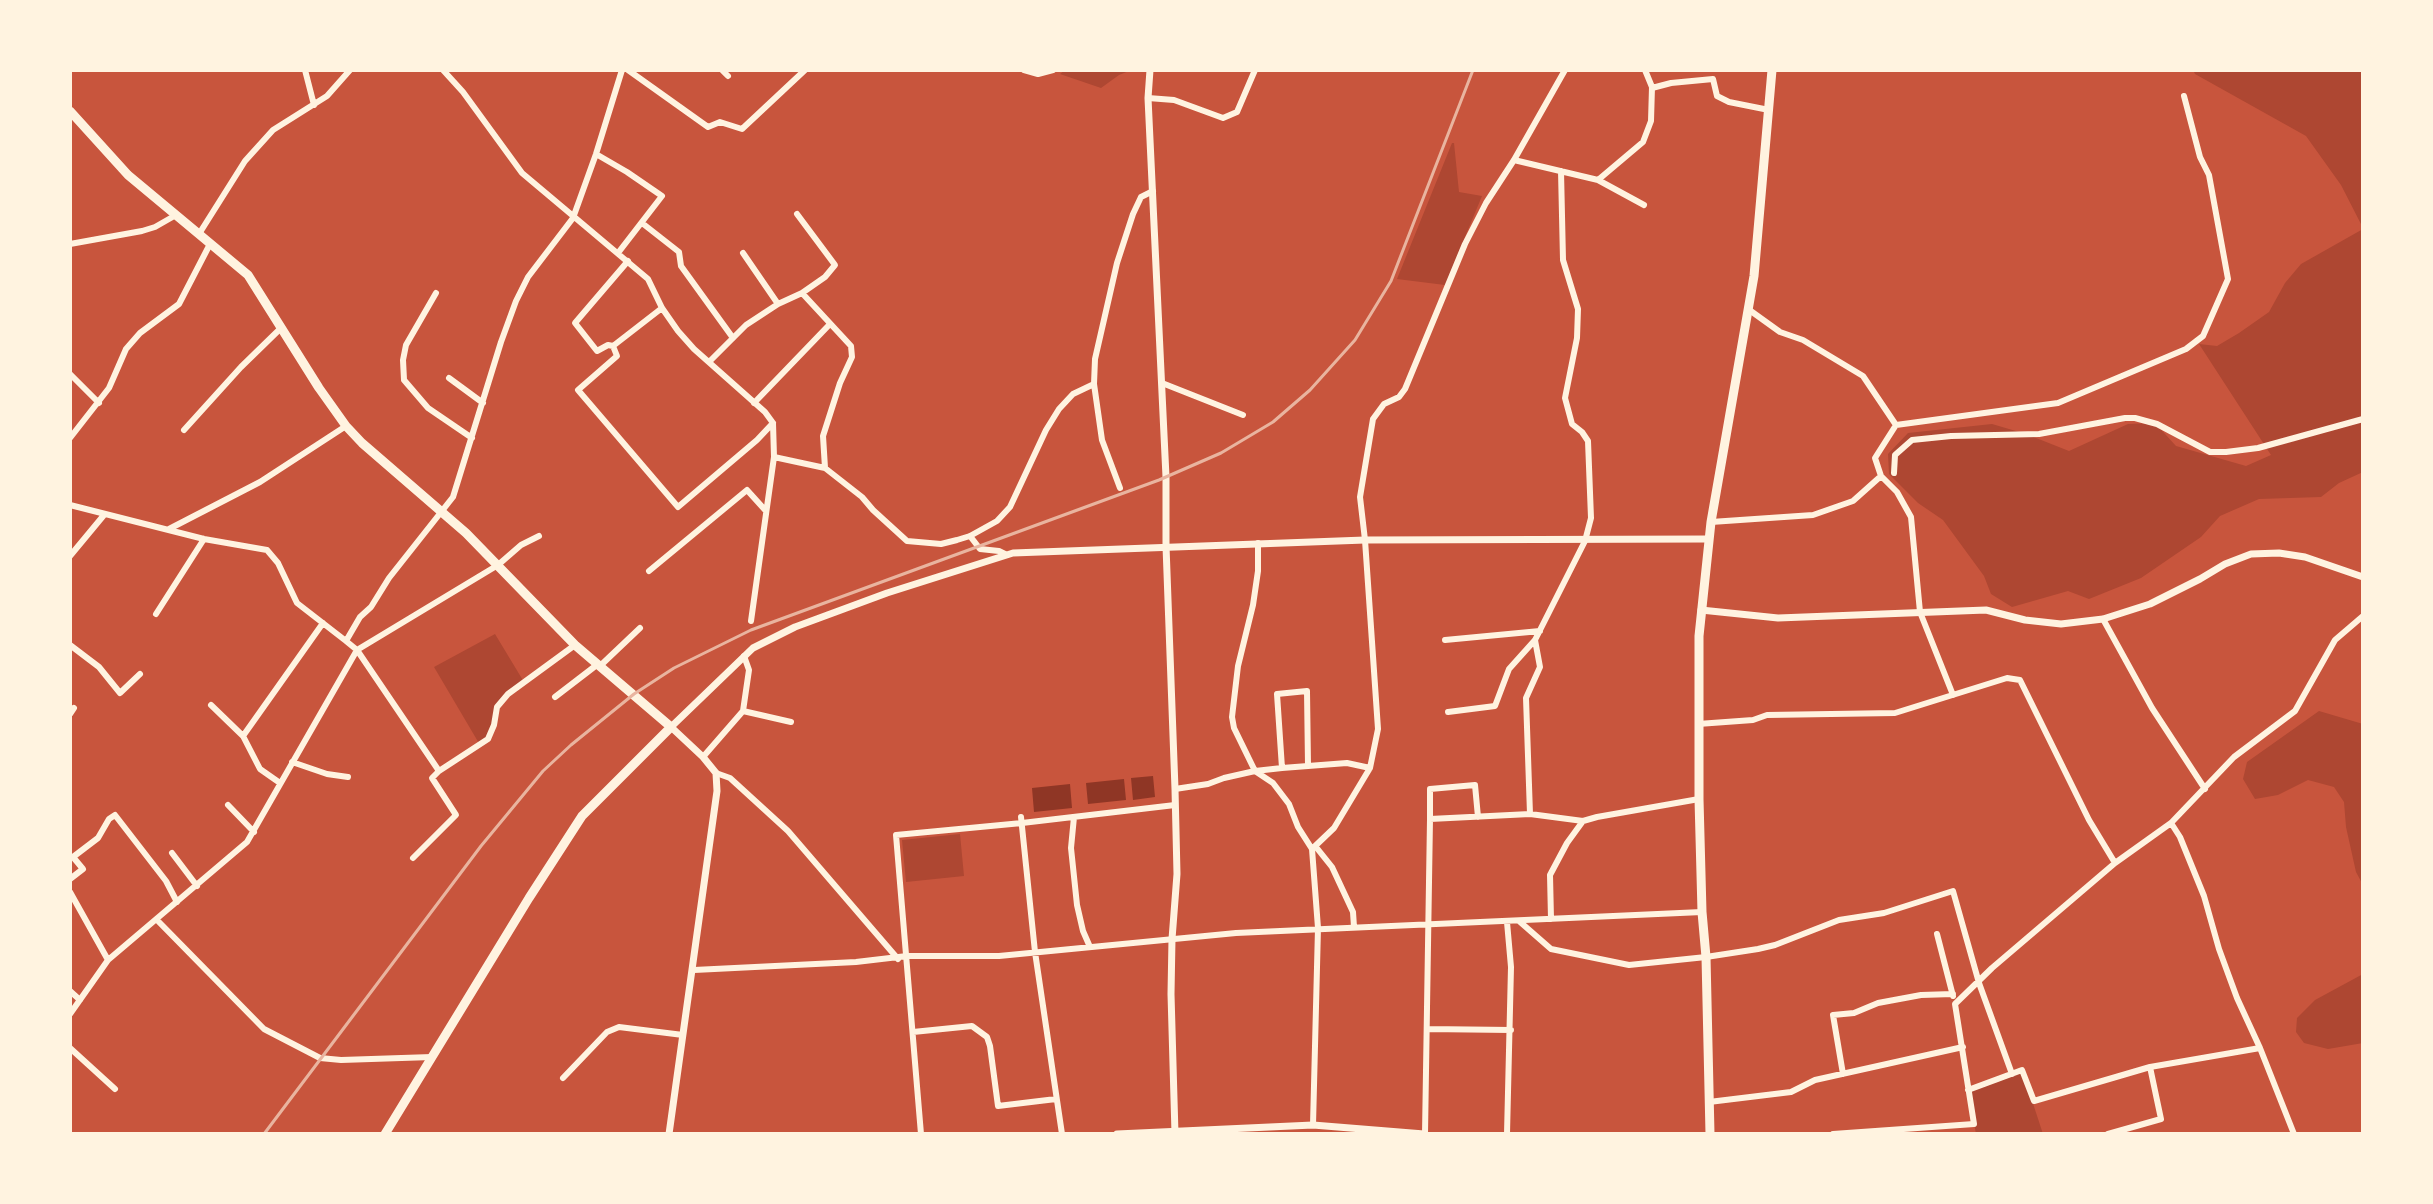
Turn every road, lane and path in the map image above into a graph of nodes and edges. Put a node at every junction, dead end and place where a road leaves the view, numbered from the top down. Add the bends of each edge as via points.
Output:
1 (305, 70) edge
2 (350, 70) edge
3 (443, 70) edge
4 (622, 70) edge
5 (628, 70) edge
6 (722, 70) edge
7 (805, 70) edge
8 (1024, 70) edge
9 (1053, 70) edge
10 (1150, 70) edge
11 (1255, 70) edge
12 (1565, 70) edge
13 (1645, 70) edge
14 (1772, 70) edge
15 (728, 76) dead end
16 (1652, 88) junction
17 (2184, 96) dead end
18 (1148, 98) junction
19 (314, 105) junction
20 (1769, 110) junction
21 (70, 111) edge
22 (596, 154) junction
23 (1514, 160) junction
24 (1561, 171) junction
25 (1598, 180) junction
26 (1153, 191) junction
27 (1644, 205) dead end
28 (797, 214) dead end
29 (176, 215) junction
30 (573, 218) junction
31 (642, 223) junction
32 (199, 234) junction
33 (70, 244) edge
34 (210, 244) junction
35 (618, 253) junction
36 (743, 253) dead end
37 (628, 261) junction
38 (436, 293) dead end
39 (802, 293) junction
40 (778, 304) junction
41 (662, 308) junction
42 (1748, 309) junction
43 (830, 324) junction
44 (281, 328) junction
45 (733, 338) junction
46 (613, 346) junction
47 (709, 362) junction
48 (70, 374) edge
49 (449, 378) dead end
50 (1162, 383) junction
51 (1094, 384) junction
52 (99, 403) junction
53 (483, 403) junction
54 (754, 403) junction
55 (1243, 415) dead end
56 (2363, 419) edge
57 (773, 423) junction
58 (1896, 425) junction
59 (346, 426) junction
60 (184, 430) dead end
61 (70, 438) edge
62 (472, 438) junction
63 (774, 457) junction
64 (825, 468) junction
65 (1894, 473) dead end
66 (1881, 476) junction
67 (1120, 488) dead end
68 (70, 505) edge
69 (766, 511) junction
70 (442, 513) junction
71 (104, 515) junction
72 (1711, 522) junction
73 (169, 529) junction
74 (539, 536) dead end
75 (970, 536) junction
76 (204, 539) junction
77 (1708, 539) junction
78 (1365, 540) junction
79 (1585, 541) junction
80 (1258, 543) junction
81 (1166, 546) junction
82 (1005, 554) junction
83 (70, 556) edge
84 (498, 565) junction
85 (649, 571) dead end
86 (2363, 577) edge
87 (1701, 610) junction
88 (1920, 612) junction
89 (156, 614) dead end
90 (2363, 616) edge
91 (2103, 619) junction
92 (751, 621) dead end
93 (323, 623) junction
94 (640, 628) dead end
95 (1540, 631) junction
96 (1445, 640) dead end
97 (1535, 640) junction
98 (346, 641) junction
99 (70, 645) edge
100 (575, 645) junction
101 (357, 650) junction
102 (744, 656) junction
103 (599, 665) junction
104 (140, 674) dead end
105 (1953, 695) junction
106 (555, 697) dead end
107 (211, 705) dead end
108 (743, 711) junction
109 (1448, 712) dead end
110 (791, 722) dead end
111 (1698, 724) junction
112 (671, 727) junction
113 (243, 736) junction
114 (703, 757) junction
115 (292, 762) junction
116 (1308, 765) junction
117 (1282, 768) junction
118 (1370, 768) junction
119 (439, 771) junction
120 (1255, 771) junction
121 (716, 773) junction
122 (348, 777) dead end
123 (280, 783) junction
124 (1175, 789) junction
125 (2205, 789) junction
126 (1699, 799) junction
127 (228, 805) dead end
128 (1175, 805) junction
129 (1530, 814) junction
130 (1074, 817) junction
131 (1478, 817) junction
132 (1430, 819) junction
133 (1021, 820) junction
134 (1583, 821) junction
135 (2171, 823) junction
136 (254, 832) junction
137 (1314, 848) junction
138 (172, 853) dead end
139 (413, 858) dead end
140 (2115, 863) junction
141 (70, 879) edge
142 (197, 886) junction
143 (70, 892) edge
144 (177, 902) junction
145 (1702, 912) junction
146 (1551, 919) junction
147 (157, 920) junction
148 (1519, 921) junction
149 (1507, 922) junction
150 (1430, 924) junction
151 (1354, 927) junction
152 (1318, 928) junction
153 (1937, 934) dead end
154 (1172, 939) junction
155 (1090, 947) junction
156 (1035, 952) junction
157 (907, 956) junction
158 (1706, 957) junction
159 (898, 959) junction
160 (108, 960) junction
161 (694, 970) junction
162 (1979, 983) junction
163 (70, 991) edge
164 (1953, 994) junction
165 (80, 1000) junction
166 (1955, 1004) junction
167 (70, 1014) edge
168 (1427, 1029) junction
169 (1511, 1030) junction
170 (913, 1032) junction
171 (683, 1035) junction
172 (1963, 1047) junction
173 (70, 1048) edge
174 (2260, 1048) junction
175 (433, 1057) junction
176 (2150, 1067) junction
177 (1843, 1074) junction
178 (2012, 1074) junction
179 (563, 1078) dead end
180 (115, 1089) dead end
181 (1968, 1090) junction
182 (1056, 1099) junction
183 (1709, 1102) junction
184 (1974, 1124) junction
185 (1313, 1125) junction
186 (1175, 1133) edge
187 (385, 1134) edge
188 (669, 1134) edge
189 (921, 1134) edge
190 (1062, 1134) edge
191 (1117, 1134) edge
192 (1422, 1134) edge
193 (1507, 1134) edge
194 (1710, 1134) edge
195 (1833, 1134) edge
196 (1976, 1134) edge
197 (2108, 1134) edge
198 (2294, 1134) edge

1 - 19 street
2 - 19 street
3 - 30 street via 522,173
4 - 22 street
5 - 7 street via 708,127 720,122 742,129
6 - 15 street
8 - 9 street
10 - 18 street
11 - 18 street via 1237,112 1223,118 1174,100
12 - 23 street
13 - 16 street
14 - 20 main road
16 - 20 street via 1713,79 1717,96
16 - 25 street via 1651,121 1643,142
17 - 58 street via 2209,175 2228,279 2203,336 2186,349 2058,403
18 - 26 street
19 - 32 street via 273,130 245,161
20 - 42 main road
21 - 29 main road via 128,175
22 - 30 street
22 - 31 street via 662,196
23 - 24 street
23 - 78 street via 1465,244 1405,389 1373,419 1360,497
24 - 25 street
24 - 79 street via 1563,260 1578,309 1565,398 1572,424 1588,441 1591,518
25 - 27 street
26 - 50 street
26 - 51 street via 1141,197 1117,263
28 - 39 street via 835,265
29 - 32 main road
29 - 33 street via 142,231
30 - 35 street
30 - 53 street via 516,301
31 - 35 street
31 - 45 street via 679,252 681,266
32 - 34 main road
34 - 44 main road via 248,275
34 - 52 street via 179,304 126,349
35 - 37 street
36 - 40 street
37 - 41 street via 648,279
37 - 46 street via 575,323 597,351
38 - 62 street via 406,345 404,380 428,408
39 - 40 street
39 - 43 street
40 - 45 street
41 - 46 street
41 - 47 street
42 - 58 street via 1863,376
42 - 72 main road
43 - 54 street
43 - 64 street via 851,346 852,357 823,436
44 - 59 main road
44 - 60 street
45 - 47 street
46 - 57 street via 617,356 578,390 678,507
47 - 54 street
48 - 52 street
49 - 53 street
50 - 55 street
50 - 81 street
51 - 67 street via 1102,440
51 - 75 street via 1073,394 1059,409 1010,507
52 - 61 street
53 - 62 street
54 - 57 street
56 - 65 street via 2226,452 2210,452 2135,418 2039,434 1912,440 1895,455
57 - 63 street
58 - 66 street via 1875,458
59 - 70 main road
59 - 73 street via 260,482
62 - 70 street via 453,497
63 - 64 street
63 - 69 street
64 - 75 street via 907,541 941,544
66 - 72 street via 1853,501 1813,515
66 - 88 street via 1911,517
68 - 71 street
69 - 85 street via 747,490
69 - 92 street
70 - 84 main road
70 - 98 street
71 - 73 street
71 - 83 street
72 - 77 main road
73 - 76 street
74 - 84 street
75 - 82 street via 980,549
76 - 89 street
76 - 93 street via 267,550 297,603
77 - 79 street
77 - 87 main road
78 - 79 street
78 - 80 street
78 - 118 street via 1378,729
79 - 95 street
80 - 81 street
80 - 120 street via 1253,605 1232,717
81 - 82 street
81 - 124 street
82 - 102 street via 795,627
84 - 100 main road
84 - 101 street
86 - 91 street via 2305,557 2251,554 2150,604
87 - 88 street via 1778,618
87 - 111 main road
88 - 91 street via 1986,610 2061,624
88 - 105 street
90 - 125 street via 2335,640 2295,711 2234,757
91 - 125 street
93 - 98 street
93 - 113 street
94 - 103 street
95 - 96 street
95 - 97 street
97 - 109 street via 1509,669 1495,706
97 - 129 street via 1540,667 1526,698
98 - 101 street
99 - 104 street via 99,667 120,693
100 - 103 main road
100 - 119 street via 508,694 497,707 488,739
101 - 115 street
101 - 119 street
102 - 108 street via 749,670
102 - 112 street
103 - 106 street
103 - 112 main road
105 - 111 street via 1895,713 1767,715
105 - 140 street via 2007,678 2020,680
107 - 113 street
108 - 110 street
108 - 114 street
111 - 126 main road
112 - 114 street
112 - 175 main road via 582,816
113 - 123 street via 260,769
114 - 121 street
115 - 122 street
115 - 123 street
116 - 117 street
116 - 117 street via 1307,691 1277,694
116 - 118 street
117 - 120 street
118 - 137 street via 1334,828
119 - 139 street via 432,778 456,815
120 - 124 street
120 - 137 street via 1283,794
121 - 159 street via 730,778 788,831
121 - 161 street
123 - 136 street
124 - 128 street
125 - 135 street
126 - 134 street
126 - 145 main road
127 - 136 street
128 - 130 street
128 - 154 street
129 - 131 street
129 - 134 street
130 - 133 street
130 - 155 street via 1071,848 1077,905
131 - 132 street
131 - 132 street via 1475,785 1430,789
132 - 150 street
133 - 156 street
133 - 157 street via 896,835
134 - 146 street via 1550,875
135 - 140 street
135 - 174 street
136 - 142 street
137 - 151 street via 1332,867 1353,912
137 - 152 street
138 - 142 street
140 - 162 street
141 - 144 street via 83,869 73,857 98,838 115,815
142 - 144 street
143 - 160 street
144 - 147 street
145 - 146 street
145 - 158 main road
146 - 148 street
147 - 160 street
147 - 175 street via 264,1029 320,1058
148 - 149 street
148 - 158 street via 1551,949 1613,962
149 - 150 street
149 - 169 street
150 - 151 street
150 - 168 street
151 - 152 street
152 - 154 street
152 - 185 street
153 - 164 street
154 - 155 street
154 - 186 street
155 - 156 street
156 - 157 street
156 - 182 street
157 - 159 street
157 - 170 street
158 - 162 street via 1775,945 1839,920 1884,913 1953,891
158 - 183 main road
159 - 161 street
160 - 165 street
161 - 171 street
162 - 166 street
162 - 178 street
163 - 165 street
164 - 166 street
164 - 177 street via 1921,995 1833,1015
165 - 167 street
166 - 172 street
168 - 169 street
168 - 192 street
169 - 193 street
170 - 182 street via 972,1026 987,1037 998,1106
170 - 189 street
171 - 179 street via 619,1027 607,1032
171 - 188 street
172 - 177 street
172 - 181 street
173 - 180 street
174 - 176 street
174 - 198 street
175 - 187 main road
176 - 178 street via 2034,1101 2022,1070
176 - 197 street via 2161,1119
177 - 183 street via 1791,1092
178 - 181 street
181 - 184 street
182 - 190 street
183 - 194 main road
184 - 195 street
184 - 196 street
185 - 186 street
185 - 192 street
186 - 191 street

